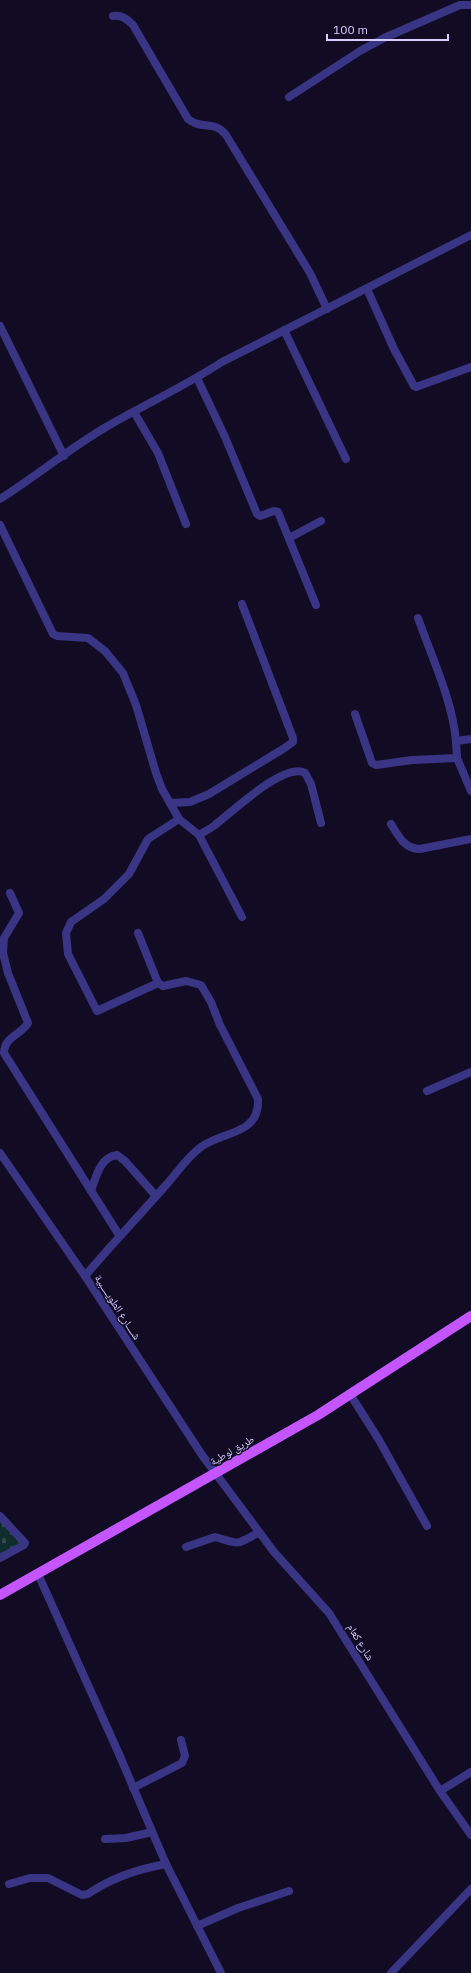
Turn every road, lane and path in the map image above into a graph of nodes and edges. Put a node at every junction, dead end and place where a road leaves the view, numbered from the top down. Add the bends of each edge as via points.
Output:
1 (471, 6) edge
2 (112, 16) dead end
3 (289, 98) dead end
4 (471, 235) edge
5 (368, 289) junction
6 (326, 309) junction
7 (0, 326) edge
8 (284, 330) junction
9 (471, 367) edge
10 (197, 378) junction
11 (134, 412) junction
12 (64, 456) junction
13 (346, 458) dead end
14 (0, 498) edge
15 (321, 521) dead end
16 (186, 524) dead end
17 (0, 525) edge
18 (289, 538) junction
19 (242, 604) dead end
20 (316, 605) dead end
21 (418, 618) dead end
22 (354, 714) dead end
23 (471, 739) edge
24 (456, 741) junction
25 (457, 758) junction
26 (471, 791) edge
27 (170, 803) junction
28 (179, 819) junction
29 (322, 823) dead end
30 (391, 824) dead end
31 (199, 835) junction
32 (471, 839) edge
33 (10, 893) dead end
34 (242, 917) dead end
35 (138, 933) dead end
36 (158, 983) junction
37 (471, 1072) edge
38 (427, 1091) dead end
39 (0, 1153) edge
40 (91, 1191) junction
41 (156, 1196) junction
42 (119, 1235) junction
43 (85, 1276) junction
44 (471, 1317) edge
45 (350, 1394) junction
46 (216, 1473) junction
47 (0, 1516) edge
48 (427, 1526) dead end
49 (258, 1532) junction
50 (186, 1547) dead end
51 (0, 1558) edge
52 (38, 1574) junction
53 (0, 1595) edge
54 (181, 1740) dead end
55 (471, 1772) edge
56 (133, 1788) junction
57 (440, 1791) junction
58 (152, 1832) junction
59 (471, 1835) edge
60 (105, 1839) dead end
61 (166, 1864) junction
62 (9, 1884) dead end
63 (471, 1889) edge
64 (288, 1891) dead end
65 (197, 1926) junction
66 (221, 1973) edge
67 (391, 1973) edge

1 - 3 street via 460,5 360,50
2 - 6 street via 126,18 133,25 188,119 195,124 218,127 230,141 310,273
4 - 5 street
5 - 6 street
5 - 9 street via 394,349 414,386
6 - 8 street
7 - 12 street
8 - 10 street
8 - 13 street
10 - 11 street
10 - 18 street via 257,514 260,516 278,512
11 - 12 street
11 - 16 street via 158,453
12 - 14 street
15 - 18 street
17 - 27 street via 53,634 88,638 105,651 123,673 136,705 156,773
18 - 20 street
19 - 27 street via 292,742 209,794 190,802
21 - 24 street via 444,690 455,726
22 - 25 street via 372,763 376,765
23 - 24 street
24 - 25 street
25 - 26 street
27 - 28 street
28 - 31 street
28 - 36 street via 148,839 129,874 104,899 71,922 66,933 68,954 97,1011
29 - 31 street via 311,784 305,773 298,771 288,773 265,786
30 - 32 street via 402,842 413,849
31 - 34 street
33 - 40 street via 18,913 4,938 3,953 8,973 28,1023 11,1038 4,1053
35 - 36 street
36 - 41 street via 163,986 186,981 202,984 258,1099 259,1110 252,1122 200,1148
37 - 38 street
39 - 43 street, شــــارع الطويــــبية
40 - 41 street via 103,1162 110,1156 117,1156 125,1161
40 - 42 street
41 - 42 street
42 - 43 street
43 - 46 street, شــــارع الطويــــبية
44 - 45 main road, طريق لوطية
45 - 46 main road, طريق لوطية
45 - 48 street
46 - 49 street, شارع كعام
46 - 52 main road, طريق لوطية
47 - 51 street via 25,1543
49 - 50 street via 241,1543 232,1544 215,1537
49 - 57 street, شارع كعام via 329,1613
52 - 53 main road, طريق لوطية
52 - 56 street
54 - 56 street via 184,1756 182,1763
55 - 57 street
56 - 58 street
57 - 59 street, شارع كعام
58 - 60 street via 126,1838
58 - 61 street
61 - 62 street via 118,1877 82,1895 48,1878 30,1878
61 - 65 street
63 - 67 street
64 - 65 street via 238,1908
65 - 66 street

